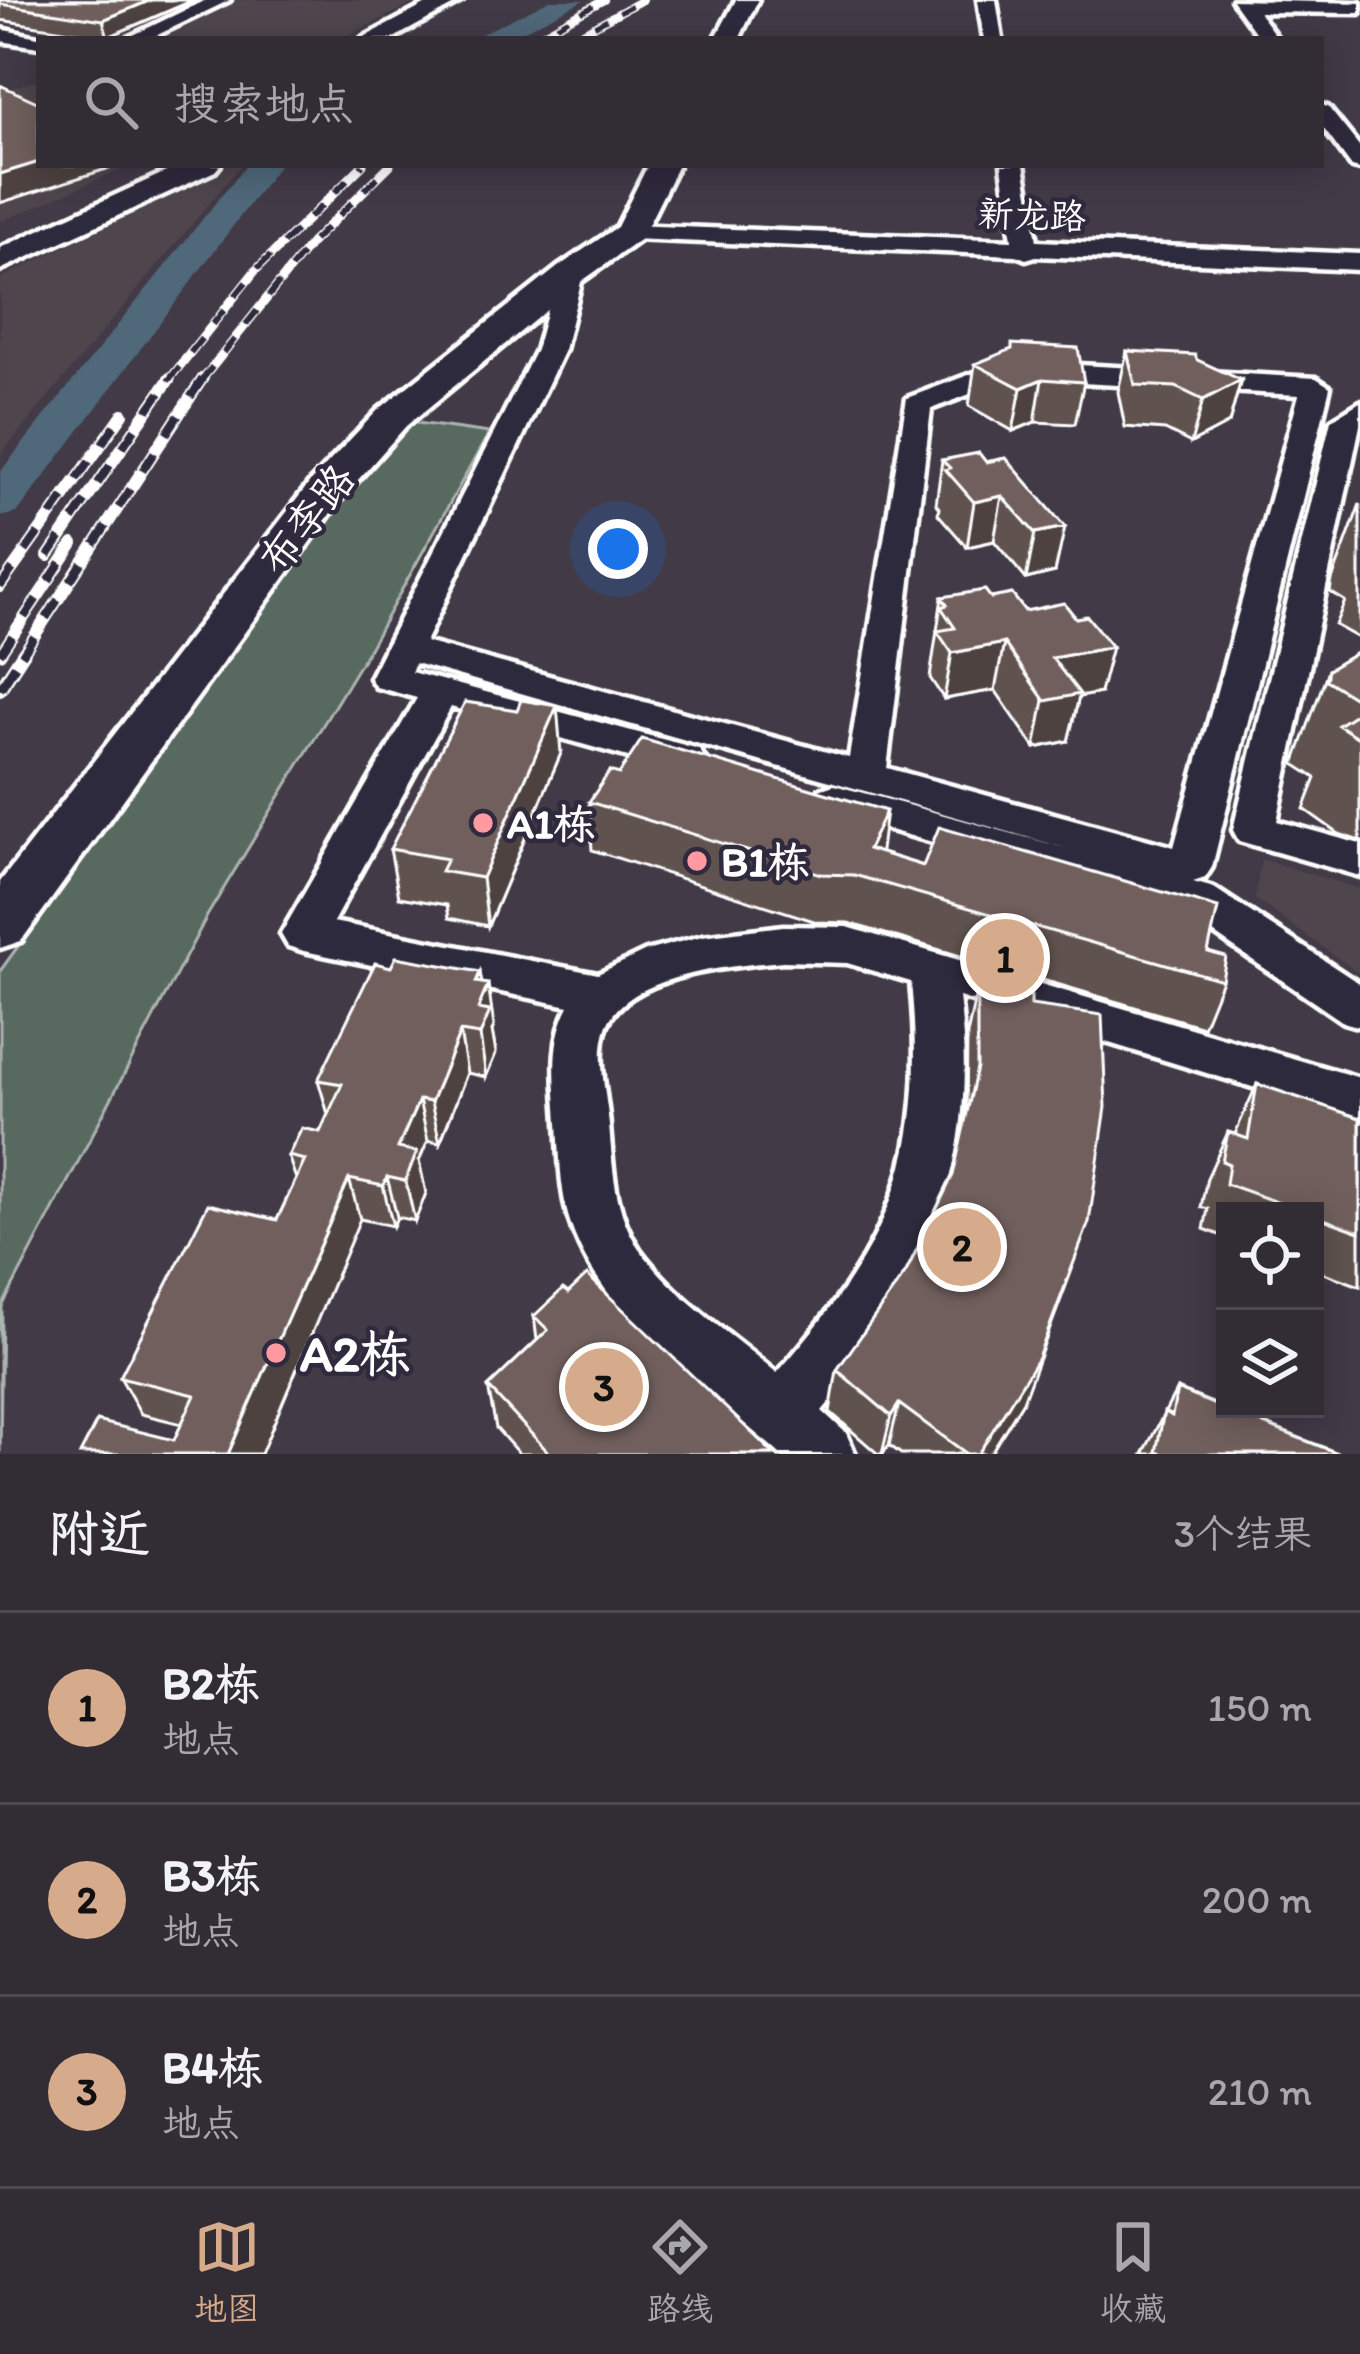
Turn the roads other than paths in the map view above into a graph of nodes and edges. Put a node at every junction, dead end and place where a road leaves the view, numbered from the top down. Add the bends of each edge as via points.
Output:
1 (221, 0) edge
2 (452, 0) edge
3 (480, 0) edge
4 (747, 0) edge
5 (987, 0) edge
6 (1244, 3) edge
7 (1360, 8) edge
8 (0, 35) edge
9 (141, 36) edge
10 (379, 36) edge
11 (408, 36) edge
12 (729, 36) edge
13 (993, 36) edge
14 (1267, 36) edge
15 (36, 41) edge
16 (1324, 115) edge
17 (1360, 162) edge
18 (163, 168) edge
19 (199, 168) edge
20 (662, 168) edge
21 (1013, 168) edge
22 (630, 232) junction
23 (0, 242) edge
24 (1027, 252) junction
25 (0, 260) edge
26 (1360, 262) edge
27 (570, 274) junction
28 (1360, 411) edge
29 (404, 648) junction
30 (440, 692) junction
31 (866, 777) junction
32 (1360, 860) edge
33 (0, 926) edge
34 (933, 970) junction
35 (599, 993) junction
36 (1360, 1008) edge
37 (1360, 1099) edge
38 (781, 1415) junction
39 (825, 1454) edge

1 - 9 street
2 - 10 main road
3 - 11 main road
4 - 12 main road
5 - 13 street
6 - 7 street
6 - 14 street
8 - 15 street
16 - 17 street
18 - 23 main road
19 - 25 main road
20 - 22 main road, 布李路
21 - 24 street
22 - 24 street, 新龙路
22 - 27 main road, 布李路
24 - 26 street, 新龙路
27 - 29 street via 550,350
27 - 33 main road, 布李路 via 392,418 326,490
28 - 32 street via 1346,420 1254,830
29 - 30 street via 389,678
29 - 31 street
30 - 35 street via 304,934
30 - 36 street via 1198,900
31 - 31 street via 1190,866 1316,387 1006,370 917,404
34 - 35 street via 795,940 639,971
34 - 37 street
34 - 38 street via 944,1038 942,1110 926,1186 871,1303
35 - 38 street via 580,1040 586,1184 596,1229 640,1291
38 - 39 street

